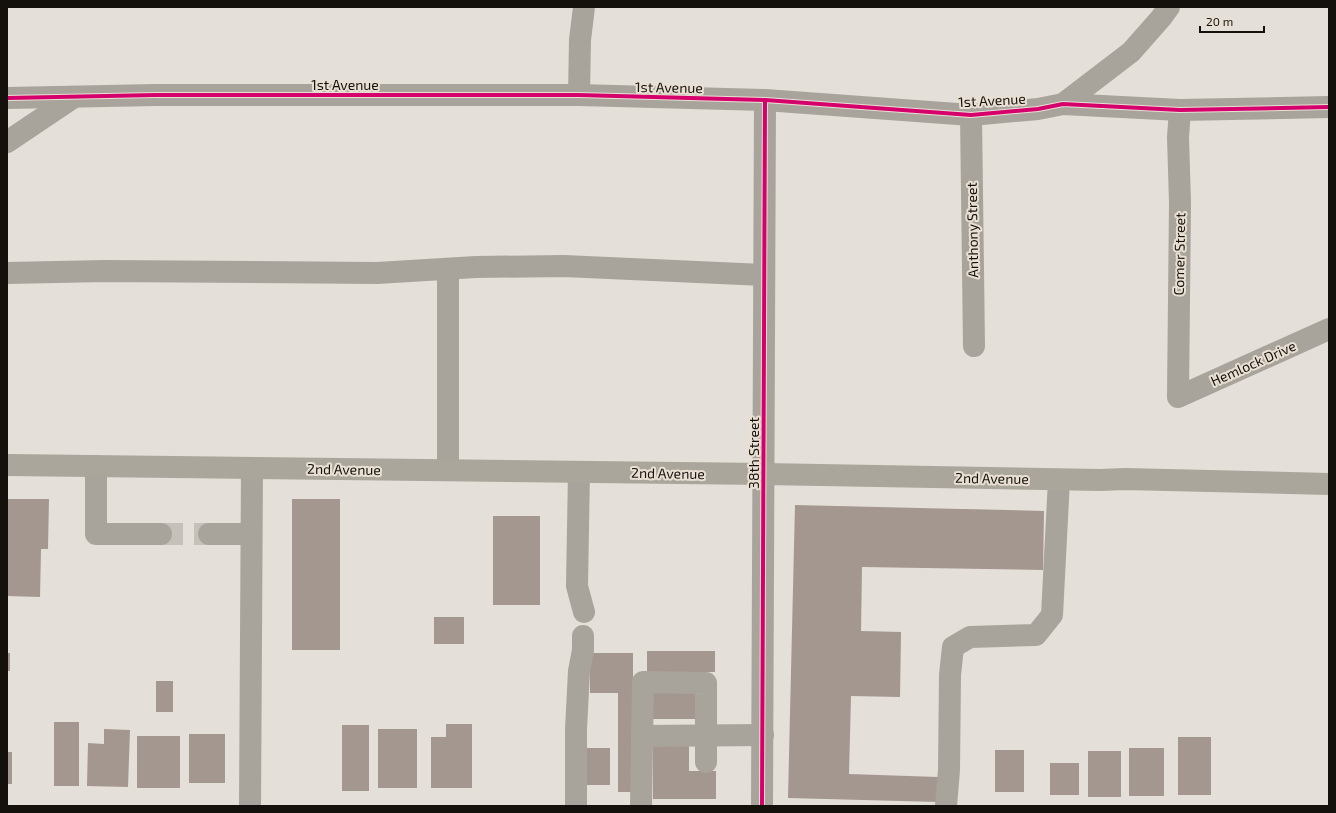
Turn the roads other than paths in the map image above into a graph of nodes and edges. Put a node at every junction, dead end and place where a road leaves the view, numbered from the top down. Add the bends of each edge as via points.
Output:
1 (584, 7) edge
2 (1163, 11) edge
3 (579, 95) junction
4 (74, 97) junction
5 (7, 98) edge
6 (765, 100) junction
7 (1063, 104) junction
8 (1329, 107) edge
9 (1180, 110) junction
10 (971, 115) junction
11 (7, 142) edge
12 (448, 269) junction
13 (7, 273) edge
14 (764, 275) junction
15 (1329, 329) edge
16 (974, 346) dead end
17 (1178, 397) joint
18 (7, 465) edge
19 (96, 466) junction
20 (252, 468) junction
21 (448, 470) junction
22 (579, 472) junction
23 (764, 474) junction
24 (1059, 480) junction
25 (1329, 484) edge
26 (161, 534) tunnel mouth
27 (209, 534) tunnel mouth
28 (251, 534) junction
29 (584, 612) dead end
30 (583, 636) dead end
31 (706, 735) junction
32 (763, 735) junction
33 (642, 736) junction
34 (706, 762) dead end
35 (250, 806) edge
36 (576, 806) edge
37 (642, 806) edge
38 (762, 806) edge
39 (946, 806) edge

1 - 3 street via 580,40
2 - 7 street via 1131,52
3 - 4 street, 1st Avenue
3 - 6 street, 1st Avenue
4 - 5 street, 1st Avenue
4 - 11 street
6 - 10 street, 1st Avenue
6 - 14 street, 38th Street
7 - 9 street, 1st Avenue
7 - 10 street, 1st Avenue
8 - 9 street, 1st Avenue
9 - 17 street, Comer Street
10 - 16 street, Anthony Street
12 - 13 street via 377,273 105,270
12 - 14 street via 564,266
12 - 21 street
14 - 23 street, 38th Street
15 - 17 street, Hemlock Drive
18 - 19 main road, 2nd Avenue
19 - 20 main road, 2nd Avenue
19 - 26 street via 96,534
20 - 21 main road, 2nd Avenue
20 - 28 street
21 - 22 main road, 2nd Avenue
22 - 23 main road, 2nd Avenue
22 - 29 street via 577,586
23 - 24 main road, 2nd Avenue
23 - 32 street, 38th Street
24 - 25 main road, 2nd Avenue
24 - 39 street via 1052,615 1036,635 970,637 953,647
27 - 28 street
28 - 35 street
30 - 36 street via 576,729
31 - 32 street
31 - 33 street
31 - 33 street via 706,683 643,682
31 - 34 street
32 - 38 street, 38th Street
33 - 37 street

